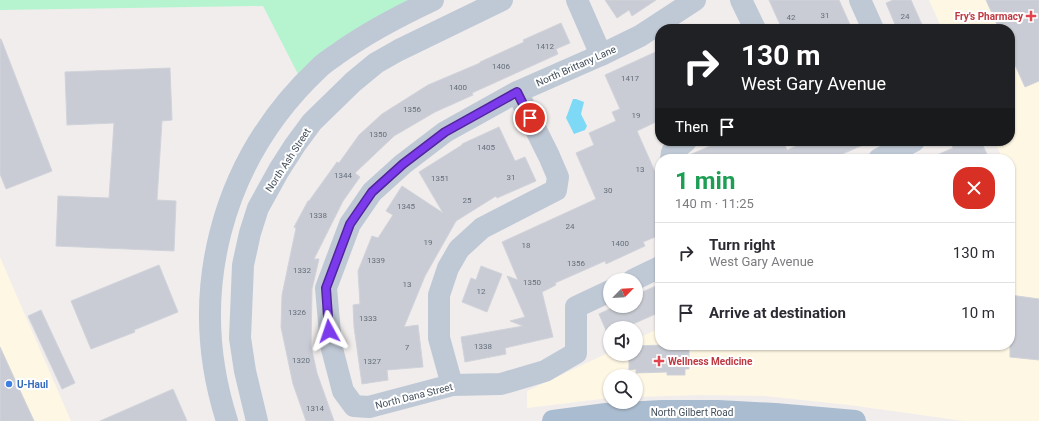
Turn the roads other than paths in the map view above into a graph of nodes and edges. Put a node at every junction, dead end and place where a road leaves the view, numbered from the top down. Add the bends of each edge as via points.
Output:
1 (433, 0) edge
2 (502, 0) edge
3 (577, 0) edge
4 (695, 0) edge
5 (741, 0) edge
6 (860, 0) edge
7 (658, 24) edge
8 (753, 24) edge
9 (871, 24) edge
10 (655, 26) edge
11 (601, 55) junction
12 (517, 92) junction
13 (680, 146) edge
14 (904, 146) edge
15 (672, 154) edge
16 (889, 154) edge
17 (655, 269) edge
18 (643, 275) edge
19 (603, 294) edge
20 (452, 385) junction
21 (354, 406) joint
22 (227, 421) edge
23 (257, 421) edge
24 (553, 421) edge
25 (855, 421) edge

1 - 22 street via 371,32 320,67 273,120 247,163 223,223 215,253 210,298 211,344
2 - 23 street, North Ash Street via 376,63 312,122 279,170 258,208 243,266 240,338
3 - 11 street
4 - 7 street, North Brittany Lane
5 - 8 street
6 - 9 street
10 - 11 street, North Brittany Lane
11 - 12 street, North Brittany Lane
12 - 20 street via 558,177 556,190 482,228 459,249 448,268 439,295 439,338
12 - 21 street, North Brittany Lane via 445,132 403,164 372,192 350,224 326,288 331,345 343,391
13 - 15 street
14 - 16 street
17 - 18 street
19 - 20 street, North Dana Street via 576,307 576,353 545,371 501,384
20 - 21 street, North Dana Street via 369,407
24 - 25 main road, North Gilbert Road via 606,414 718,410

